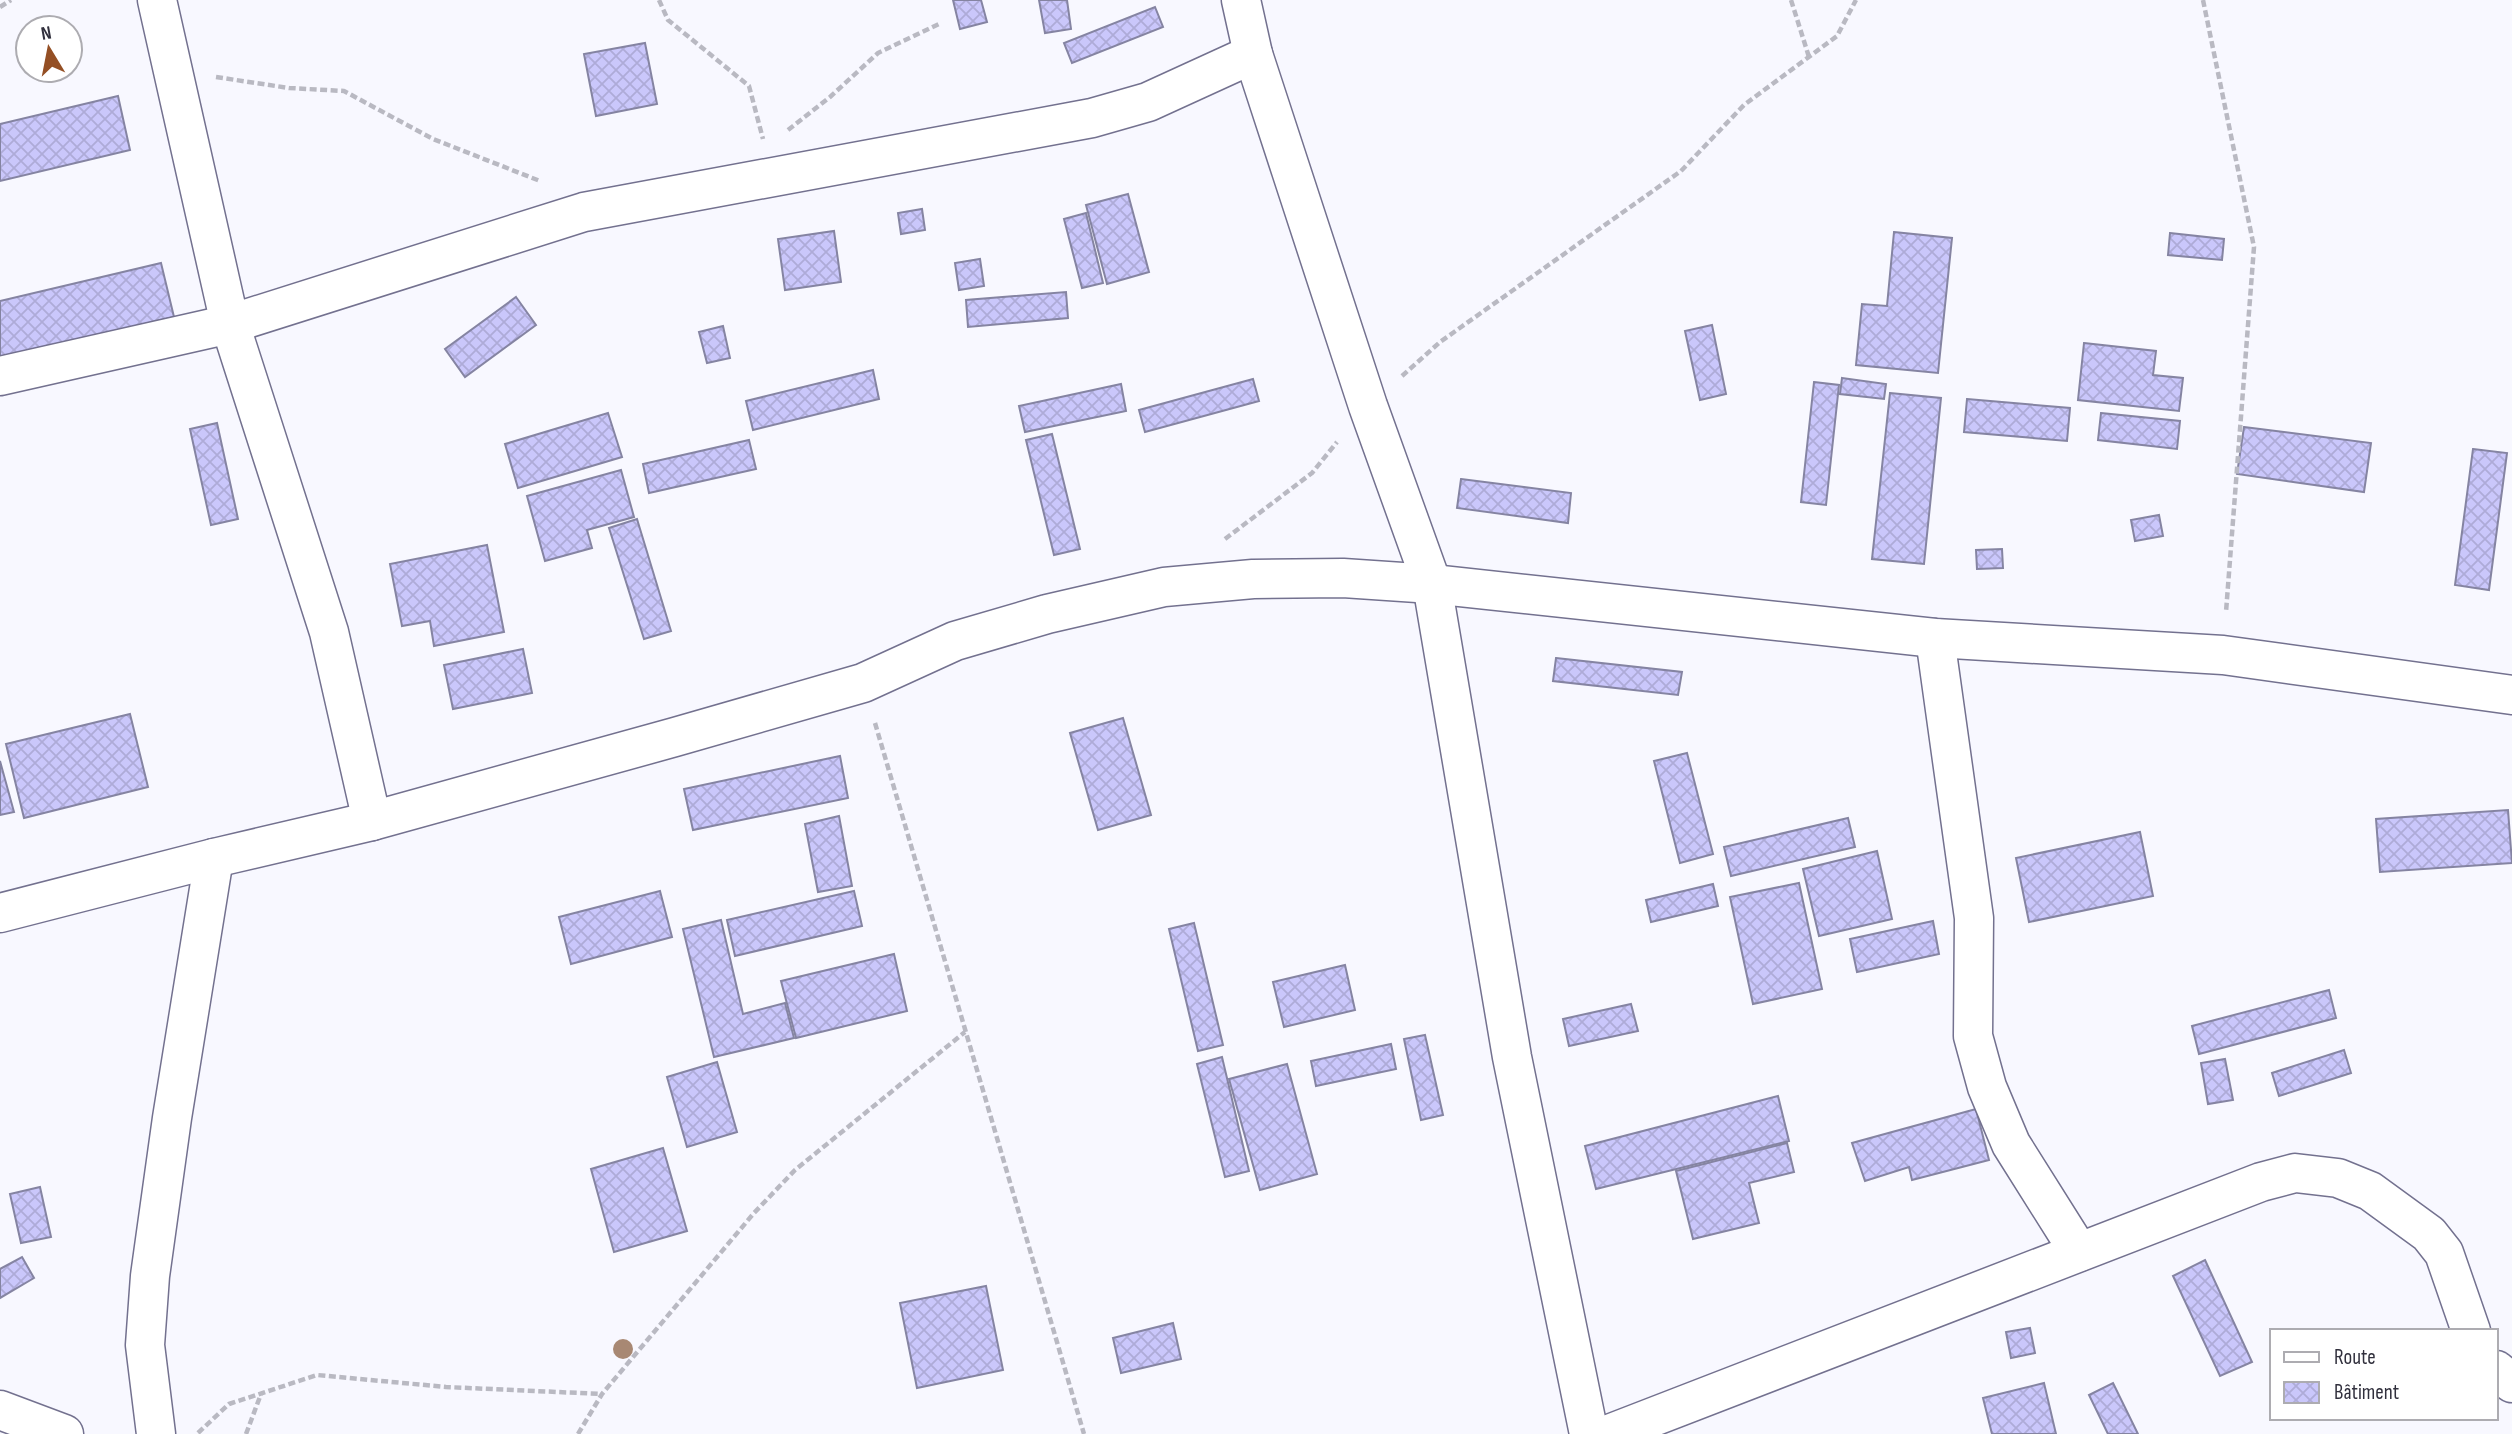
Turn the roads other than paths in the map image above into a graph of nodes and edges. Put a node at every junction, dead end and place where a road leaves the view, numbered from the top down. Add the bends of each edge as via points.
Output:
1 (157, 0) edge
2 (1241, 0) edge
3 (1252, 54) junction
4 (230, 324) junction
5 (0, 376) edge
6 (1432, 584) junction
7 (1935, 638) junction
8 (2512, 695) edge
9 (372, 821) junction
10 (214, 858) junction
11 (0, 913) edge
12 (2079, 1252) junction
13 (2470, 1329) edge
14 (2498, 1372) edge
15 (2512, 1383) edge
16 (0, 1410) edge
17 (64, 1434) edge
18 (156, 1434) edge
19 (1588, 1434) edge
20 (1609, 1434) edge

1 - 4 street
2 - 3 street
3 - 4 street via 1148,102 1092,118 584,212
3 - 6 street
4 - 5 street
4 - 9 street via 329,632
6 - 7 street
6 - 9 street via 1343,578 1253,579 1164,587 955,640 863,682
6 - 19 street via 1512,1057
7 - 8 street via 2223,655
7 - 12 street via 1974,918 1973,1036 1987,1087 2011,1144
9 - 10 street
10 - 11 street
10 - 18 street via 150,1276 145,1345
12 - 13 street via 2261,1182 2295,1174 2338,1178 2370,1191 2429,1234 2444,1253
12 - 20 street
14 - 15 street
16 - 17 street

